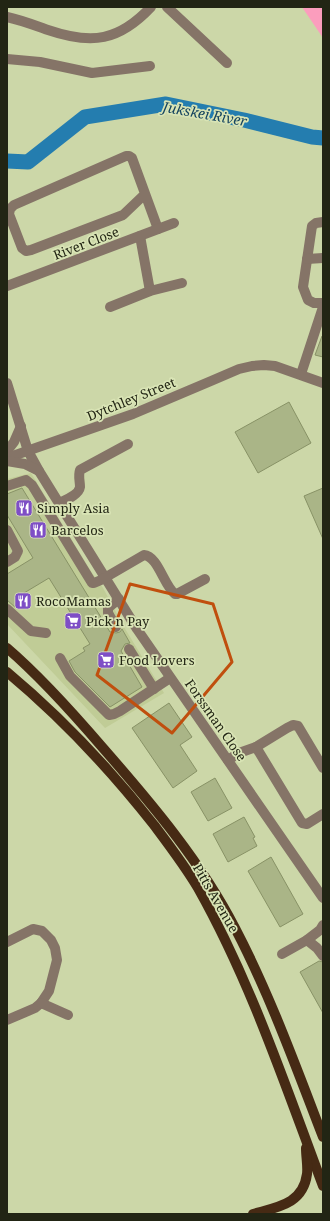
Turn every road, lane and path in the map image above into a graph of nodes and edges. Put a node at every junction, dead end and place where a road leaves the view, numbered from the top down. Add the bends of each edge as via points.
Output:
1 (151, 7) edge
2 (167, 7) edge
3 (7, 17) edge
4 (7, 60) edge
5 (227, 63) dead end
6 (150, 66) dead end
7 (145, 194) junction
8 (323, 222) edge
9 (174, 223) dead end
10 (158, 229) junction
11 (140, 236) junction
12 (323, 258) edge
13 (307, 259) junction
14 (182, 283) dead end
15 (7, 286) edge
16 (150, 291) junction
17 (323, 303) edge
18 (110, 307) dead end
19 (323, 307) edge
20 (301, 374) junction
21 (7, 383) edge
22 (323, 383) edge
23 (21, 426) junction
24 (128, 444) dead end
25 (28, 450) junction
26 (7, 451) edge
27 (7, 460) edge
28 (39, 471) junction
29 (7, 486) edge
30 (59, 503) junction
31 (8, 533) edge
32 (7, 562) edge
33 (106, 578) junction
34 (205, 579) dead end
35 (119, 599) junction
36 (7, 609) edge
37 (116, 627) dead end
38 (46, 634) dead end
39 (7, 648) edge
40 (128, 649) dead end
41 (60, 658) dead end
42 (7, 672) edge
43 (170, 678) junction
44 (154, 689) junction
45 (256, 747) junction
46 (228, 760) junction
47 (323, 768) edge
48 (323, 814) edge
49 (323, 898) edge
50 (323, 925) edge
51 (307, 940) junction
52 (7, 942) edge
53 (282, 954) dead end
54 (323, 956) edge
55 (41, 1003) junction
56 (68, 1015) dead end
57 (7, 1020) edge
58 (323, 1137) edge
59 (305, 1140) junction
60 (323, 1186) edge
61 (253, 1214) edge

1 - 3 street via 139,20 114,35 93,38 74,37
2 - 5 street
4 - 6 street via 40,62 92,73
7 - 7 street via 123,215 31,250 22,248 9,214 14,205 126,156 132,158
7 - 10 street
8 - 13 street via 312,226
9 - 10 street, River Close
10 - 11 street, River Close
11 - 15 street, River Close
11 - 16 street
12 - 13 street
13 - 17 street via 303,287 305,293 308,300
14 - 16 street
16 - 18 street
19 - 20 street
20 - 22 street, Dytchley Street
20 - 25 street, Dytchley Street via 285,368 264,365 239,369 133,414
21 - 23 street, Forssman Close
23 - 25 street, Forssman Close
23 - 26 street
24 - 30 street via 80,470 78,492
25 - 27 street, Dytchley Street
25 - 28 street, Forssman Close
27 - 28 street via 25,464
28 - 30 street, Forssman Close
29 - 33 street via 28,481 89,580 94,583
30 - 33 street, Forssman Close
31 - 32 street via 18,551 15,557
33 - 34 street via 146,555 154,561 170,590 175,594
33 - 35 street, Forssman Close
35 - 37 street via 108,608
35 - 43 street, Forssman Close
36 - 38 street via 31,631
39 - 58 main road, Pitts Avenue via 44,683 119,766 178,839 205,878 256,970
40 - 44 street
41 - 44 street via 70,676 109,715 120,711
42 - 59 main road, Pitts Avenue via 79,738 132,797 197,886 242,976
43 - 44 street
43 - 46 street, Forssman Close
45 - 46 street
45 - 47 street via 287,728 298,726
45 - 48 street via 302,823 307,824
46 - 49 street, Forssman Close
50 - 51 street
51 - 53 street
51 - 54 street
52 - 55 street via 38,929 51,940 57,960 49,991
55 - 56 street
55 - 57 street
59 - 60 main road, Pitts Avenue
59 - 61 main road via 307,1172 303,1188 290,1202

